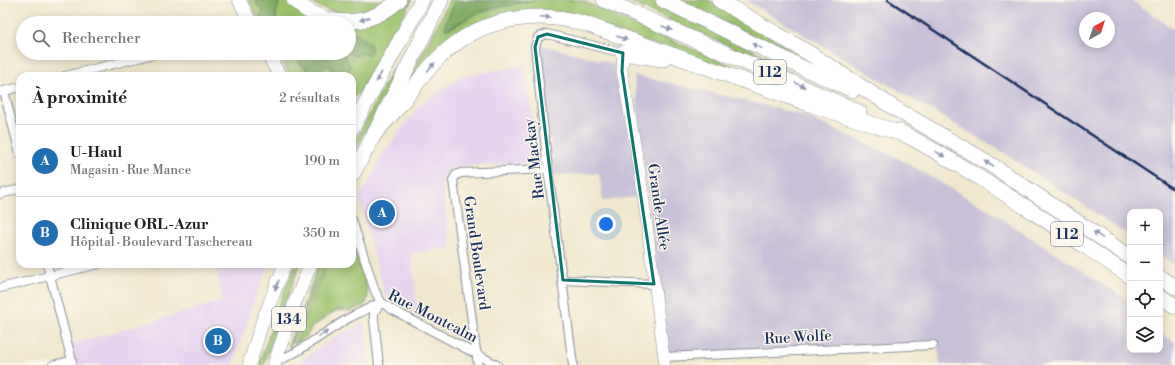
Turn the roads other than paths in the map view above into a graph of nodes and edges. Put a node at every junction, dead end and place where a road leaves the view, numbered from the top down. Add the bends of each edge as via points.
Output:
1 (239, 0) edge
2 (294, 0) edge
3 (399, 0) edge
4 (422, 0) edge
5 (441, 0) edge
6 (604, 0) edge
7 (663, 0) edge
8 (718, 0) edge
9 (247, 16) edge
10 (317, 16) edge
11 (356, 21) edge
12 (623, 53) junction
13 (677, 57) junction
14 (130, 60) edge
15 (271, 60) edge
16 (81, 72) edge
17 (278, 72) edge
18 (16, 88) edge
19 (2, 92) edge
20 (369, 95) junction
21 (356, 103) edge
22 (896, 109) junction
23 (356, 120) edge
24 (375, 133) junction
25 (906, 135) junction
26 (16, 140) edge
27 (356, 168) edge
28 (548, 169) junction
29 (16, 190) edge
30 (0, 194) edge
31 (356, 232) edge
32 (1127, 255) edge
33 (48, 268) edge
34 (82, 268) edge
35 (283, 268) edge
36 (308, 268) edge
37 (1127, 274) edge
38 (50, 276) junction
39 (1163, 279) edge
40 (563, 280) junction
41 (654, 284) junction
42 (1175, 287) edge
43 (0, 288) edge
44 (1163, 298) edge
45 (381, 302) junction
46 (1175, 306) edge
47 (932, 345) dead end
48 (477, 354) junction
49 (664, 361) edge
50 (274, 364) edge
51 (53, 365) edge
52 (249, 365) edge
53 (379, 365) edge
54 (478, 365) edge
55 (497, 365) edge
56 (573, 365) edge

1 - 9 main road
10 -> 2 highway
3 -> 11 highway via 376,16
4 -> 20 highway
5 - 24 highway
6 -> 25 highway, 112 via 832,99
22 -> 7 highway via 804,69
8 - 22 highway via 812,55
12 - 13 highway via 666,59
12 - 28 street, Rue Mackay via 547,34 538,37 535,47
12 - 41 main road, Grande Allée via 622,71 640,172
24 -> 13 highway via 447,50 471,33 515,18 565,18
13 - 25 highway
14 - 16 street
15 - 17 main road
18 - 19 street
19 - 26 street
20 - 21 highway
20 - 23 highway
32 -> 22 highway, 112 via 987,162
24 - 27 highway
25 -> 37 highway, 112 via 1009,196
28 - 40 street, Rue Mackay
28 - 48 street, Grand Boulevard via 461,174 456,175 453,180
29 - 30 street
31 - 45 street
33 - 38 street
34 - 38 street
35 -> 52 main road, 134
36 - 50 main road, 134
38 - 43 street
38 - 51 street via 72,360
39 - 42 highway
40 - 41 street
40 - 56 street, Rue Mackay
41 - 49 main road, Grande Allée
44 - 46 highway
45 - 48 street, Rue Montcalm
50 -> 45 street, Rue Montcalm via 347,319
45 - 53 street via 374,313
47 - 49 street, Rue Wolfe
48 - 54 street, Grand Boulevard
48 - 55 street, Rue Montcalm

